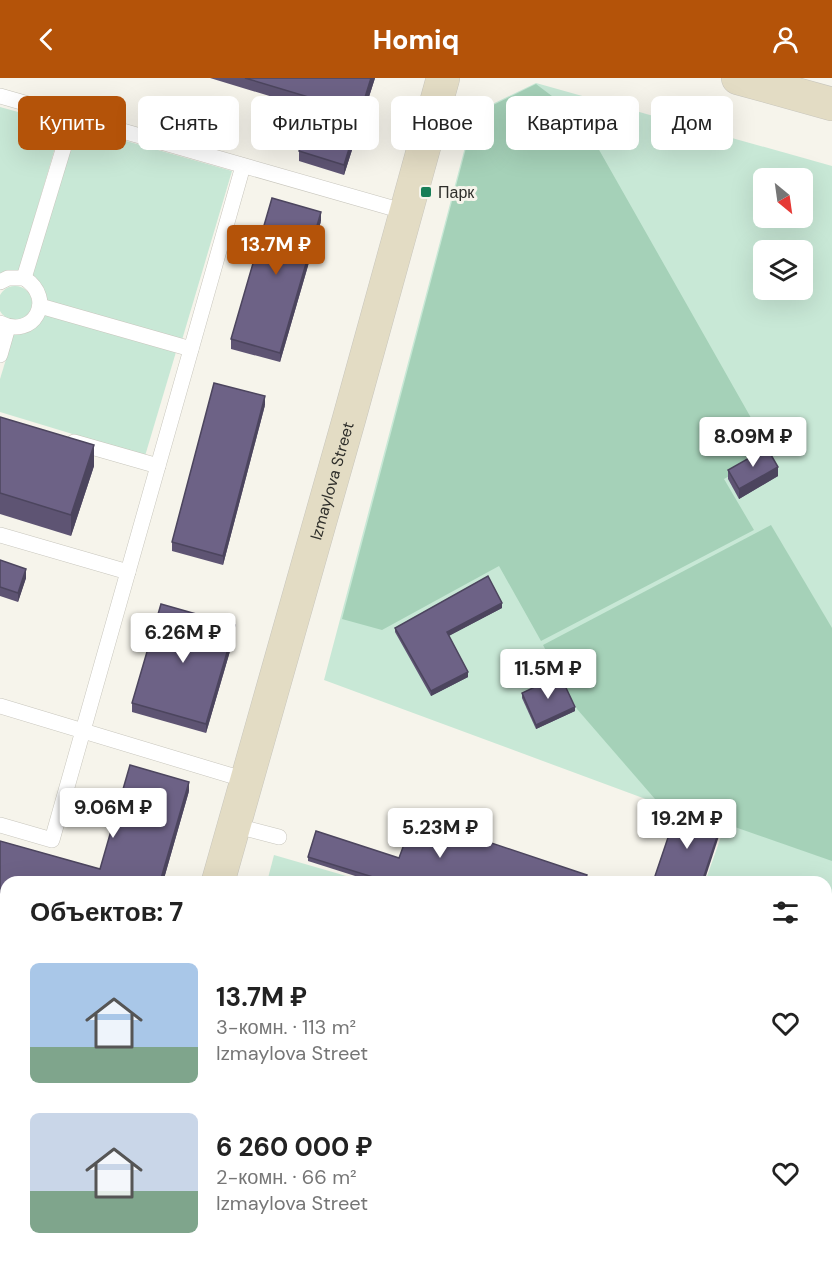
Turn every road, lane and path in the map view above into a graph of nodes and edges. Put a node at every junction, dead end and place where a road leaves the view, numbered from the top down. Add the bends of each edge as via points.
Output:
1 (442, 78) edge
2 (738, 78) edge
3 (0, 96) edge
4 (18, 101) edge
5 (832, 104) edge
6 (126, 132) edge
7 (63, 150) edge
8 (243, 166) junction
9 (406, 212) junction
10 (24, 278) junction
11 (0, 282) edge
12 (40, 306) junction
13 (4, 325) edge
14 (191, 349) junction
15 (0, 355) edge
16 (56, 436) edge
17 (158, 466) junction
18 (0, 535) edge
19 (128, 572) junction
20 (0, 706) edge
21 (83, 731) junction
22 (246, 780) junction
23 (0, 825) edge
24 (233, 825) junction
25 (279, 837) dead end
26 (220, 876) edge

1 - 9 street, Izmaylova Street
2 - 5 street
3 - 4 lane
6 - 8 lane
7 - 10 lane
8 - 9 lane
8 - 14 lane
9 - 22 street, Izmaylova Street
10 - 11 lane
10 - 12 lane via 37,289
12 - 13 lane via 32,321 17,328
12 - 14 lane
13 - 15 lane
14 - 17 lane
16 - 17 lane
17 - 19 lane
18 - 19 lane
19 - 21 lane
20 - 21 lane
21 - 22 lane
21 - 23 lane via 52,840
22 - 24 street, Izmaylova Street
24 - 25 lane
24 - 26 street, Izmaylova Street

